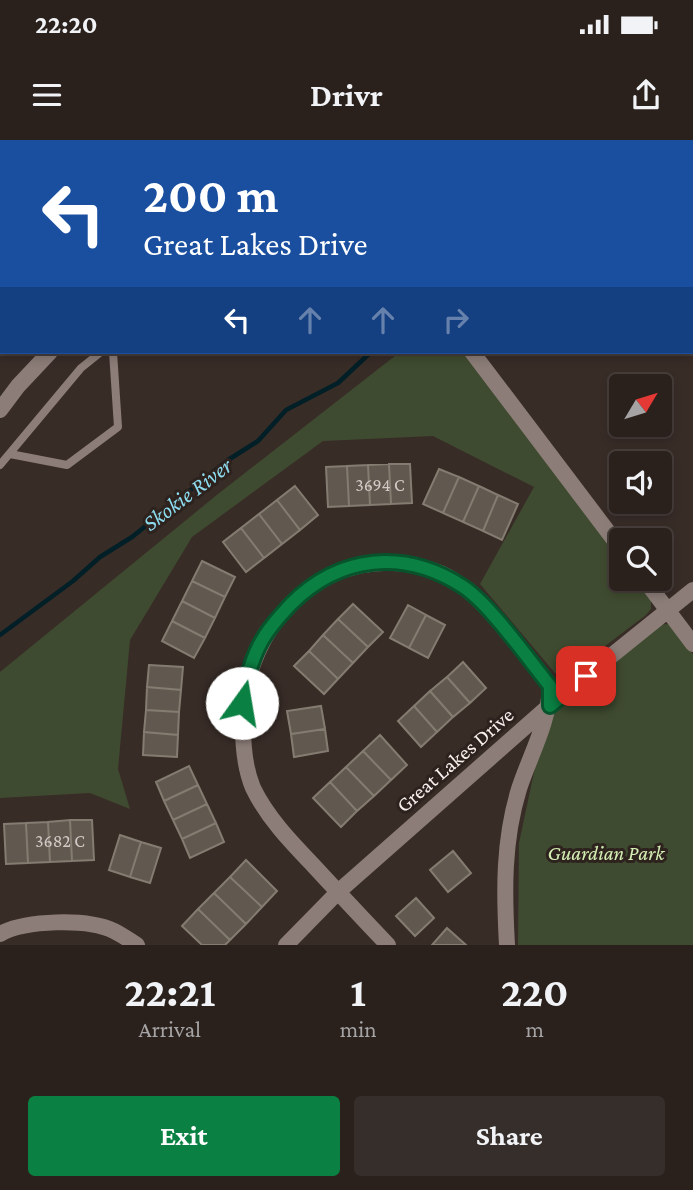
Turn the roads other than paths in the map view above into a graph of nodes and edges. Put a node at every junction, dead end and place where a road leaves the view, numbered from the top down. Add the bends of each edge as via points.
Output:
1 (48, 354) edge
2 (99, 354) edge
3 (113, 354) edge
4 (474, 354) edge
5 (0, 410) edge
6 (10, 454) junction
7 (0, 465) edge
8 (609, 533) edge
9 (693, 590) edge
10 (653, 591) edge
11 (667, 609) junction
12 (693, 644) edge
13 (550, 706) junction
14 (338, 892) junction
15 (0, 934) edge
16 (137, 945) edge
17 (286, 945) edge
18 (388, 945) edge
19 (507, 945) edge

1 - 5 street
2 - 6 lane via 81,368
3 - 6 lane via 118,427 67,465
4 - 8 street
6 - 7 lane
9 - 11 street, Great Lakes Drive
10 - 11 street
11 - 12 street
11 - 13 street, Great Lakes Drive
13 - 14 street, Great Lakes Drive
13 - 14 street via 550,686 486,608 465,587 437,571 384,561 362,564 339,570 296,600 274,622 249,671 242,703 243,749 253,788 278,827
13 - 19 street via 519,789 507,839
14 - 17 street, Great Lakes Drive
14 - 18 street
15 - 16 street via 44,922 77,923 111,929

